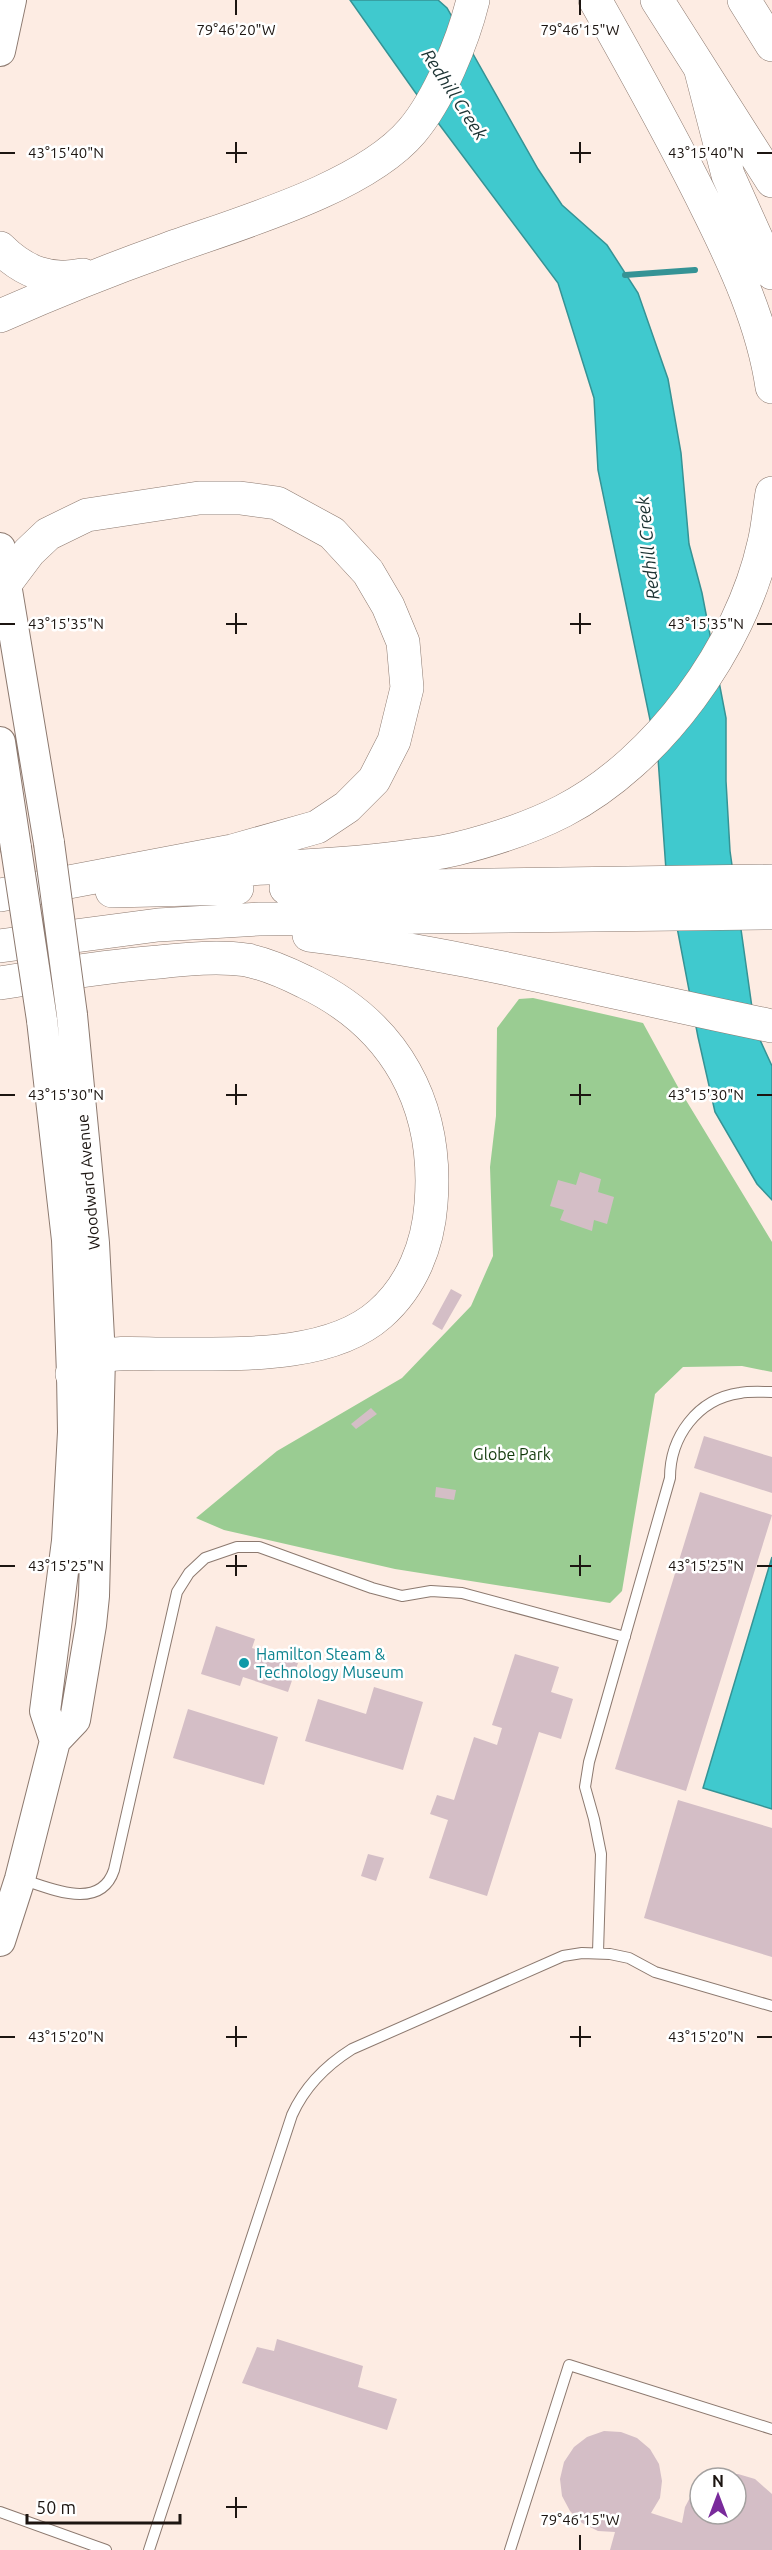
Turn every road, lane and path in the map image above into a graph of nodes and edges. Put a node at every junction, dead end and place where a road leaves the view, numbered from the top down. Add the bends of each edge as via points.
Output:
1 (11, 0) edge
2 (473, 0) edge
3 (595, 0) edge
4 (657, 0) edge
5 (744, 0) edge
6 (772, 45) edge
7 (0, 51) edge
8 (701, 71) junction
9 (772, 181) edge
10 (0, 248) edge
11 (114, 268) junction
12 (772, 273) edge
13 (0, 316) edge
14 (772, 387) edge
15 (772, 493) edge
16 (0, 548) edge
17 (5, 584) junction
18 (0, 742) edge
19 (772, 881) edge
20 (135, 889) junction
21 (0, 895) edge
22 (0, 906) edge
23 (770, 914) edge
24 (158, 925) junction
25 (0, 946) edge
26 (0, 983) edge
27 (772, 1026) edge
28 (100, 1357) junction
29 (72, 1374) junction
30 (772, 1392) edge
31 (625, 1637) junction
32 (55, 1741) junction
33 (11, 1890) edge
34 (0, 1941) edge
35 (598, 1952) junction
36 (772, 2006) edge
37 (772, 2429) edge
38 (0, 2512) edge
39 (106, 2550) edge
40 (149, 2550) edge
41 (510, 2550) edge

1 - 7 main road
2 - 11 highway via 455,58 433,98 412,131 376,164 308,198
3 - 14 highway via 667,126 717,229 744,289
4 - 8 highway
5 - 6 highway
8 - 9 highway
8 - 12 highway via 728,175
10 - 11 highway via 12,260 46,277 67,278
11 - 13 highway
15 - 20 highway via 764,543 750,588 728,638 690,698 637,760 563,811 454,850 382,861 235,870
16 - 17 main road, Woodward Avenue
17 - 21 highway via 48,534 87,515 199,498 277,503 332,533 368,572 403,642 407,688 394,741 374,780 347,807 317,827 232,851
17 - 28 main road, Woodward Avenue, bridge via 50,843 72,1015 94,1243
18 - 29 main road, Woodward Avenue, bridge via 42,1020 67,1240
19 - 20 highway
20 - 22 highway
23 - 24 highway via 259,919
24 - 25 highway
24 - 27 highway via 277,932 371,943
26 - 28 highway via 101,967 197,958 247,960 328,993 363,1018 388,1046 409,1081 427,1124 432,1156 427,1234 407,1280 379,1315 335,1340 279,1350
28 - 29 highway
28 - 32 main road, Woodward Avenue via 91,1625 75,1720
29 - 32 main road, Woodward Avenue via 67,1541 45,1711
30 - 31 lane via 740,1393 717,1400 697,1413 681,1432
31 - 33 lane via 462,1593 402,1596 259,1547 215,1553 196,1565 177,1592 110,1880 98,1891 82,1895
31 - 35 lane via 585,1787 601,1854
32 - 33 main road, Woodward Avenue
33 - 34 main road, Woodward Avenue
35 - 36 lane via 629,1958 655,1972
35 - 40 lane via 563,1956 352,2049 327,2066 307,2089 292,2115
37 - 41 lane via 569,2365
38 - 39 lane

